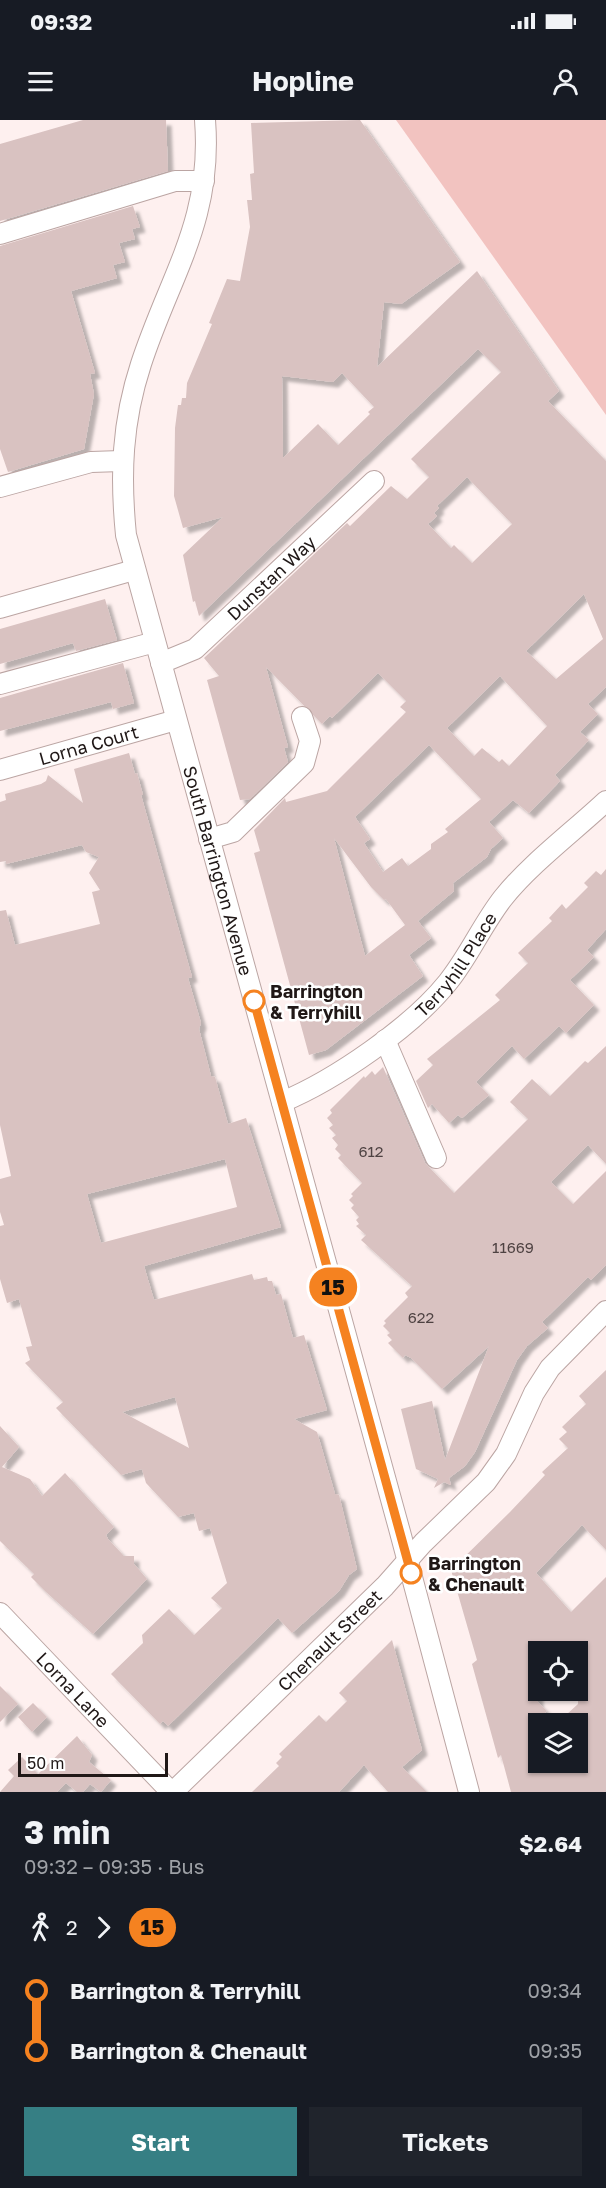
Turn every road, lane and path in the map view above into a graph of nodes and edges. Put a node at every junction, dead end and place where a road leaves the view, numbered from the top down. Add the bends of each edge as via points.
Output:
1 (205, 120) edge
2 (204, 181) junction
3 (0, 234) edge
4 (121, 461) junction
5 (374, 481) dead end
6 (0, 487) edge
7 (134, 570) junction
8 (0, 608) edge
9 (155, 642) junction
10 (161, 663) junction
11 (0, 684) edge
12 (302, 717) dead end
13 (176, 720) junction
14 (0, 770) edge
15 (606, 801) edge
16 (209, 839) junction
17 (385, 1040) junction
18 (282, 1102) junction
19 (436, 1158) dead end
20 (606, 1311) edge
21 (408, 1560) junction
22 (0, 1613) edge
23 (172, 1792) edge
24 (469, 1792) edge

1 - 2 street, South Barrington Avenue
2 - 3 street via 176,181
2 - 4 street, South Barrington Avenue via 186,254 140,366
4 - 6 street via 91,462
4 - 7 street, South Barrington Avenue via 126,535
5 - 10 street, Dunstan Way via 195,649
7 - 8 street
7 - 9 street, South Barrington Avenue
9 - 10 street, South Barrington Avenue
9 - 11 street
10 - 13 street, South Barrington Avenue
12 - 16 street via 310,741 304,763 232,832
13 - 14 street, Lorna Court
13 - 16 street, South Barrington Avenue
15 - 17 street, Terryhill Place via 512,889 447,983 431,1002
16 - 18 street, South Barrington Avenue
17 - 18 street, Terryhill Place via 305,1093
17 - 19 street
18 - 21 street, South Barrington Avenue
20 - 21 street, Chenault Street via 550,1368 493,1473
21 - 23 street, Chenault Street
21 - 24 street, South Barrington Avenue
22 - 23 street, Lorna Lane

